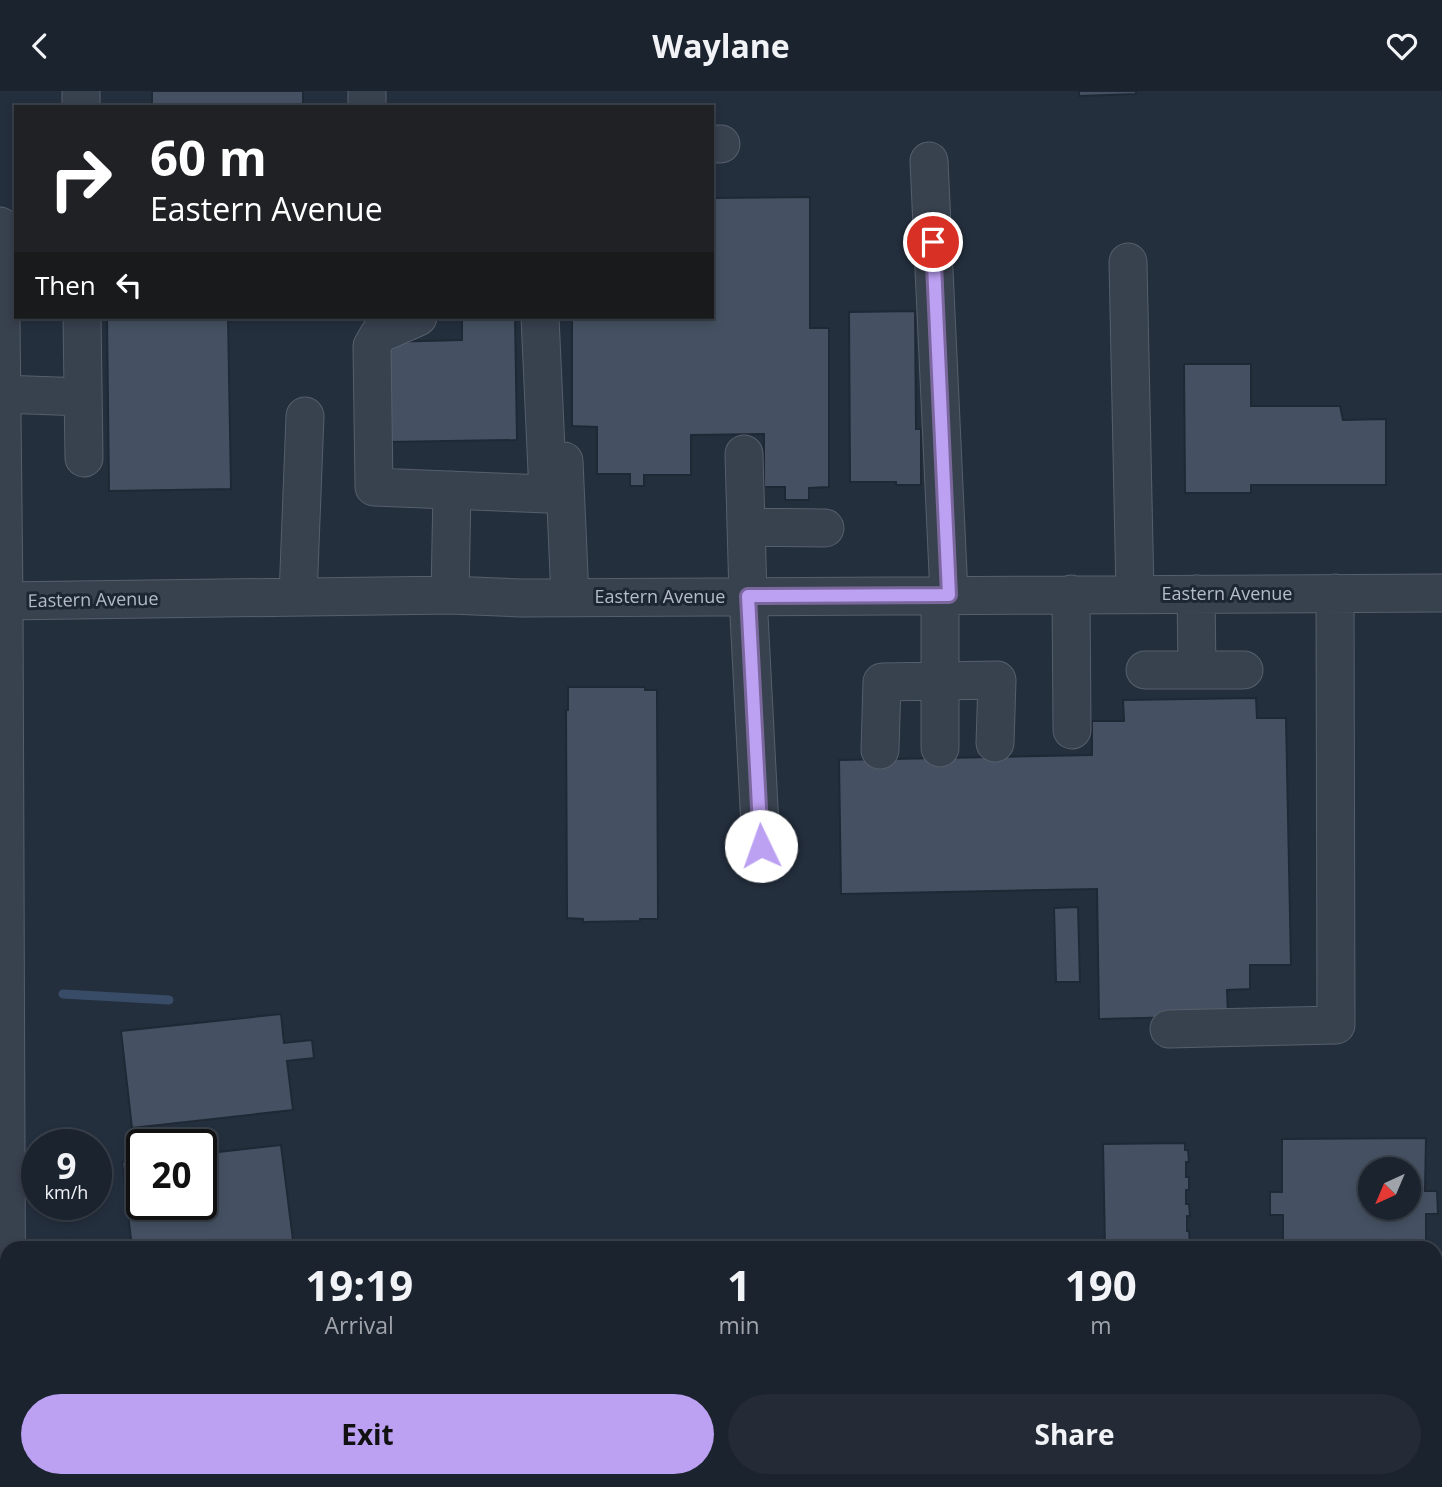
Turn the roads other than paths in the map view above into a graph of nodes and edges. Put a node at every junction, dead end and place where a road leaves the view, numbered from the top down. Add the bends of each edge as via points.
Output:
1 (929, 160) dead end
2 (0, 226) edge
3 (1128, 262) dead end
4 (82, 319) edge
5 (413, 319) edge
6 (540, 319) edge
7 (558, 319) edge
8 (2, 394) junction
9 (83, 397) junction
10 (305, 416) dead end
11 (744, 454) dead end
12 (84, 458) dead end
13 (452, 490) junction
14 (746, 527) junction
15 (825, 528) dead end
16 (1335, 593) junction
17 (1442, 593) edge
18 (1071, 594) junction
19 (1135, 594) junction
20 (1196, 594) junction
21 (450, 595) junction
22 (945, 595) junction
23 (748, 596) junction
24 (298, 597) junction
25 (570, 597) junction
26 (4, 601) junction
27 (1145, 670) dead end
28 (1197, 670) junction
29 (1244, 670) dead end
30 (940, 680) junction
31 (1072, 730) dead end
32 (995, 743) dead end
33 (940, 748) dead end
34 (880, 750) dead end
35 (761, 846) dead end
36 (1169, 1029) dead end
37 (3, 1122) edge
38 (5, 1241) edge

1 - 22 street
2 - 8 street
3 - 19 street
4 - 9 street
5 - 13 street via 379,334 372,346 374,487
6 - 13 street via 548,493
7 - 25 street
8 - 9 street
8 - 26 street
9 - 12 street
10 - 24 street
11 - 14 street
13 - 21 street
14 - 15 street
14 - 23 street
16 - 17 street, Eastern Avenue
16 - 20 street, Eastern Avenue
16 - 36 street via 1336,1025
18 - 19 street, Eastern Avenue
18 - 22 street, Eastern Avenue
18 - 31 street
19 - 20 street, Eastern Avenue
20 - 28 street
21 - 24 street, Eastern Avenue
21 - 25 street, Eastern Avenue
22 - 23 street, Eastern Avenue
22 - 30 street
23 - 25 street, Eastern Avenue
23 - 35 street
24 - 26 street, Eastern Avenue
26 - 37 street
27 - 28 street
28 - 29 street
30 - 32 street via 996,680
30 - 33 street
30 - 34 street via 882,682
37 - 38 street

